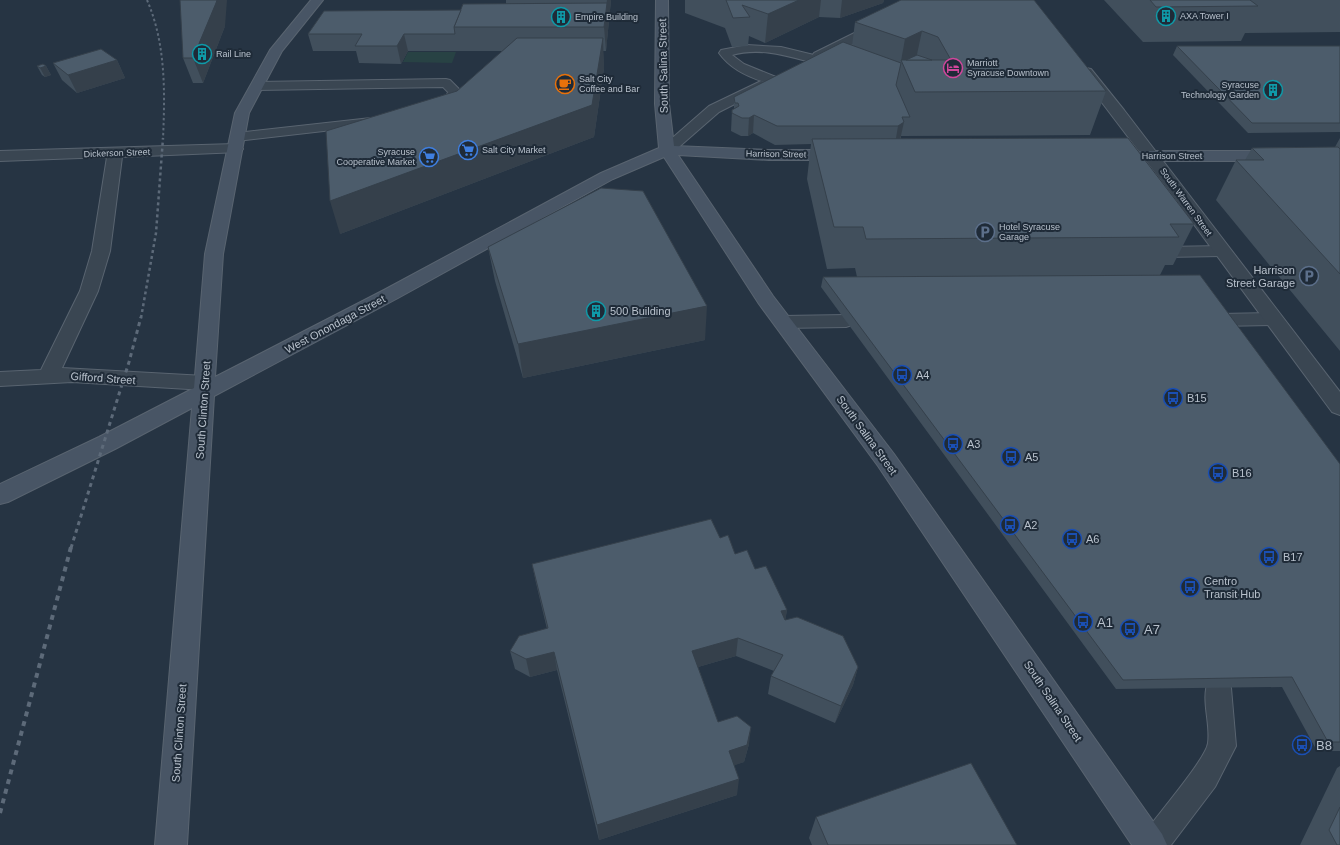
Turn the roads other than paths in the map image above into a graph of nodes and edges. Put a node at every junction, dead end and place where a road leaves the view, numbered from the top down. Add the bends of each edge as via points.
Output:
1 (317, 0) edge
2 (662, 0) edge
3 (930, 0) edge
4 (814, 59) junction
5 (1080, 65) edge
6 (772, 80) junction
7 (257, 86) junction
8 (427, 113) edge
9 (384, 121) edge
10 (236, 143) junction
11 (668, 150) junction
12 (114, 154) junction
13 (856, 155) edge
14 (0, 156) edge
15 (1098, 156) edge
16 (1152, 156) junction
17 (1293, 156) edge
18 (1172, 212) edge
19 (1193, 212) junction
20 (1222, 251) junction
21 (1164, 252) edge
22 (1272, 319) junction
23 (1220, 320) edge
24 (846, 321) dead end
25 (783, 322) junction
26 (48, 376) junction
27 (0, 379) edge
28 (205, 387) junction
29 (1340, 407) edge
30 (0, 495) edge
31 (1218, 688) edge
32 (171, 845) edge
33 (1152, 845) edge

1 - 7 main road, South Clinton Street via 276,50
2 - 11 main road, South Salina Street via 662,104
3 - 4 street
4 - 6 street
4 - 6 lane via 782,50 757,48 737,49 725,54 728,60 746,70
5 - 16 street, South Warren Street
6 - 11 street via 714,109
7 - 8 lane via 446,83 455,91 448,108
7 - 10 main road, South Clinton Street via 242,113
9 - 10 lane
10 - 12 street, Dickerson Street
10 - 28 main road, South Clinton Street via 214,254
11 - 13 main road, Harrison Street via 769,155
11 - 25 main road, South Salina Street
11 - 28 main road, West Onondaga Street via 607,176 391,294
12 - 14 street, Dickerson Street
12 - 26 street via 101,251 89,291
15 - 16 main road, Harrison Street
16 - 17 main road, Harrison Street
16 - 19 street, South Warren Street
18 - 19 lane
19 - 20 street, South Warren Street
20 - 21 lane
20 - 22 street, South Warren Street
22 - 23 lane
22 - 29 street, South Warren Street
24 - 25 lane
25 - 33 main road, South Salina Street via 890,466
26 - 27 street, Gifford Street
26 - 28 street, Gifford Street via 72,375
28 - 30 main road, West Onondaga Street via 107,443
28 - 32 main road, South Clinton Street
31 - 33 lane via 1222,746 1205,777

